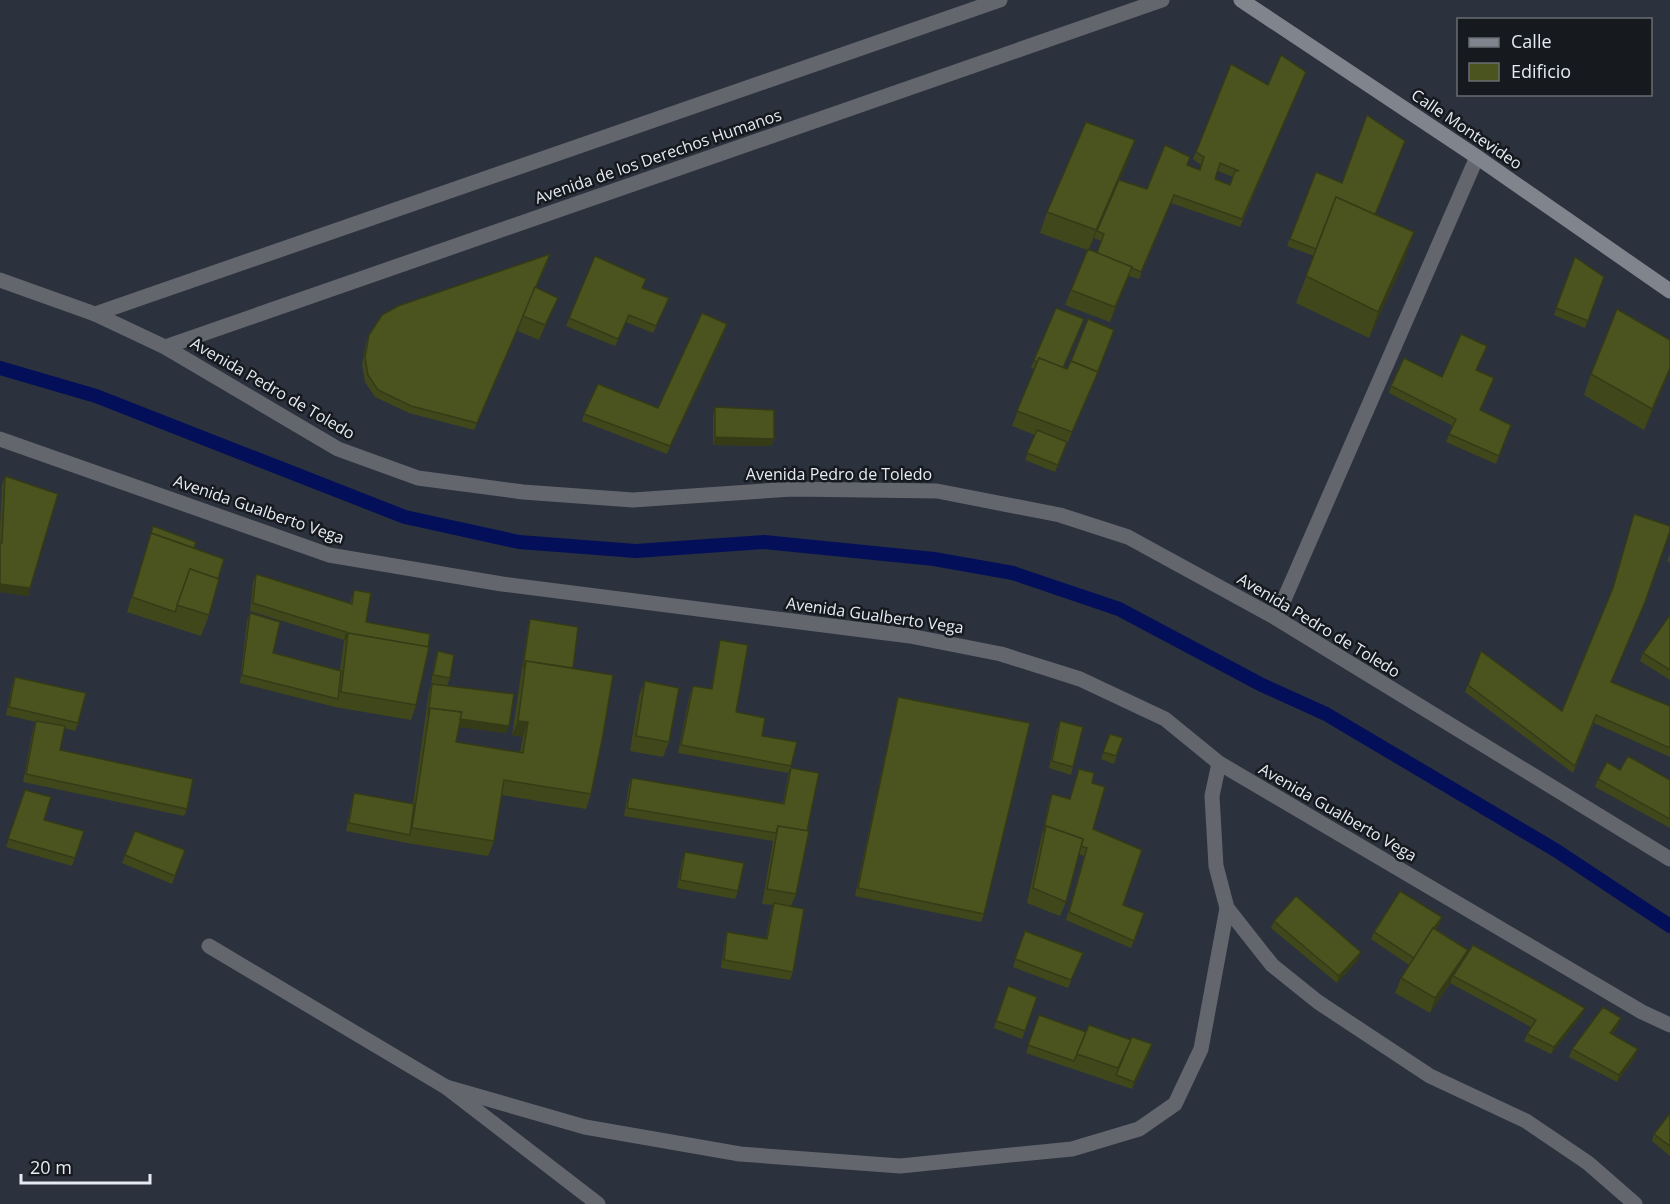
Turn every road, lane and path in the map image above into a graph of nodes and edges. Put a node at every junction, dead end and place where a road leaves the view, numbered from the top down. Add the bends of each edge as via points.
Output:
1 (1000, 0) edge
2 (1162, 0) edge
3 (1241, 0) edge
4 (1477, 157) junction
5 (0, 280) edge
6 (1670, 291) edge
7 (95, 314) junction
8 (165, 347) junction
9 (0, 439) edge
10 (1276, 618) junction
11 (1219, 763) junction
12 (1670, 859) edge
13 (1227, 908) junction
14 (209, 946) dead end
15 (1670, 1025) edge
16 (446, 1087) junction
17 (598, 1204) edge
18 (1635, 1204) edge

1 - 7 street
2 - 8 street, Avenida de los Derechos Humanos
3 - 4 street, Calle Montevideo
4 - 6 street, Calle Montevideo
4 - 10 street
5 - 7 street, Avenida Pedro de Toledo
7 - 8 street, Avenida Pedro de Toledo
8 - 10 street, Avenida Pedro de Toledo via 338,449 418,478 523,492 633,500 792,489 937,491 1060,515 1128,537
9 - 11 street, Avenida Gualberto Vega via 329,555 502,584 910,636 1001,654 1080,679 1165,719
10 - 12 street, Avenida Pedro de Toledo
11 - 13 street via 1212,796 1216,866
11 - 15 street, Avenida Gualberto Vega
13 - 16 street via 1201,1049 1174,1104 1139,1129 1072,1149 900,1166 740,1154 585,1127
13 - 18 street via 1272,965 1318,1002 1430,1076 1526,1120 1588,1163
14 - 16 street
16 - 17 street

